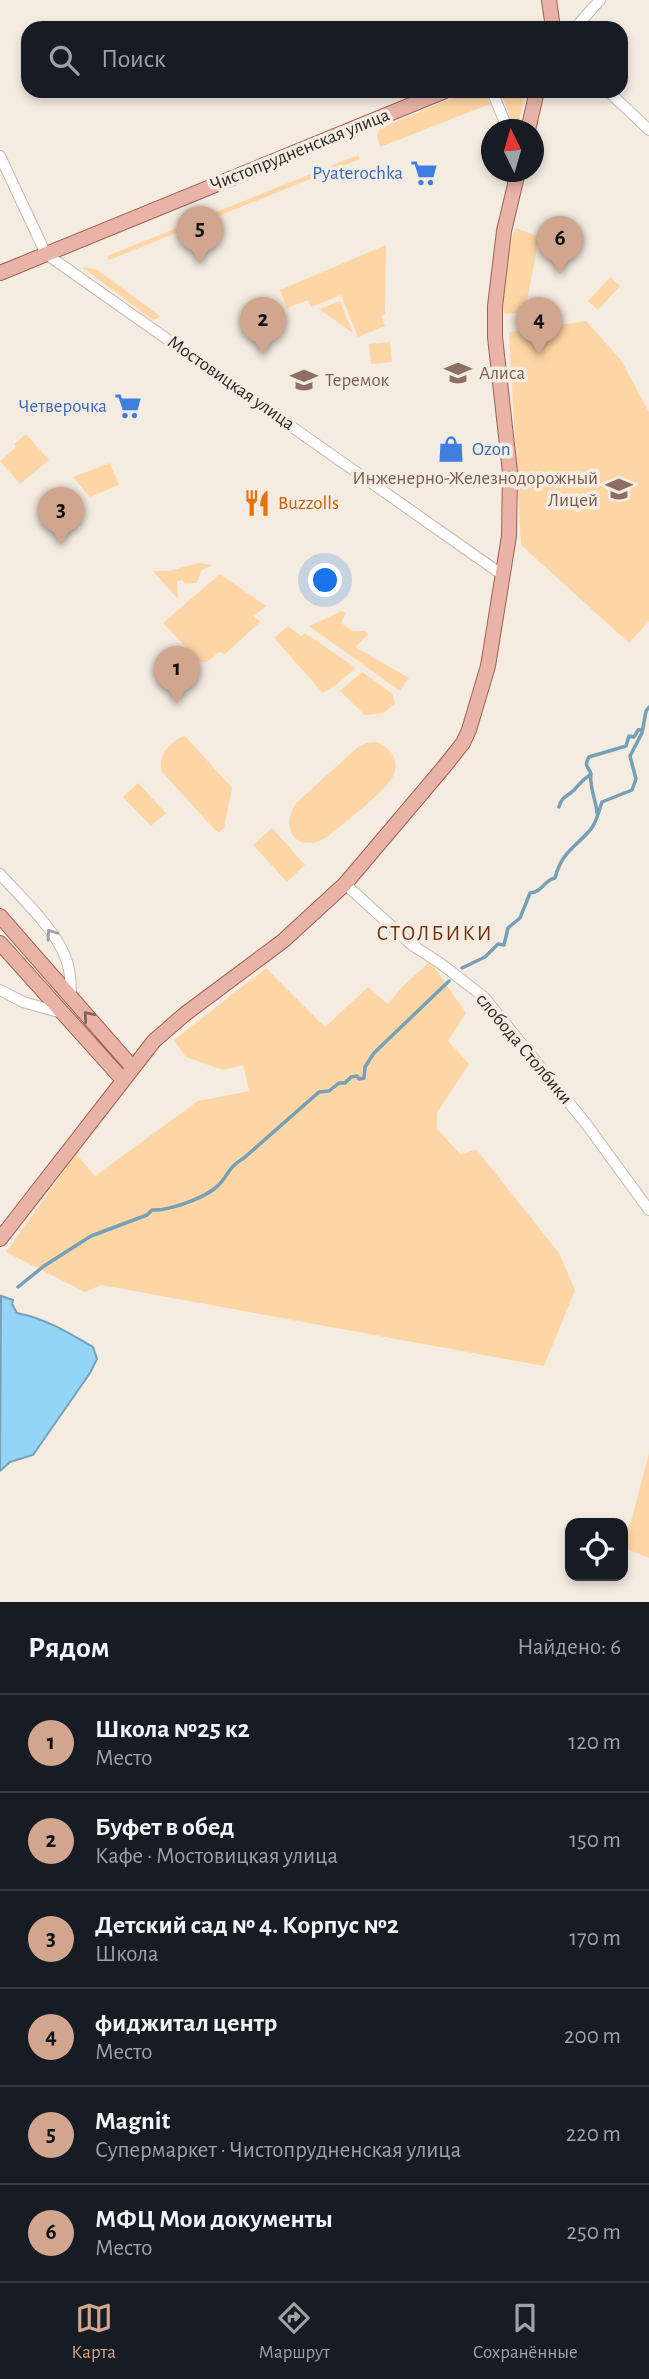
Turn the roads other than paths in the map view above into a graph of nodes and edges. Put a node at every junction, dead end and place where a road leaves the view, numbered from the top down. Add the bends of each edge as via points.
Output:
1 (549, 0) edge
2 (600, 0) edge
3 (552, 21) edge
4 (581, 21) edge
5 (428, 98) edge
6 (495, 98) edge
7 (535, 98) edge
8 (615, 98) edge
9 (503, 119) edge
10 (530, 119) edge
11 (649, 130) edge
12 (0, 156) edge
13 (516, 182) edge
14 (46, 254) junction
15 (0, 273) edge
16 (504, 576) junction
17 (0, 874) edge
18 (345, 884) junction
19 (0, 916) edge
20 (0, 943) edge
21 (0, 990) edge
22 (71, 998) junction
23 (63, 1013) junction
24 (133, 1068) junction
25 (123, 1080) junction
26 (649, 1210) edge
27 (0, 1239) edge

1 - 3 main road
2 - 4 street
5 - 14 main road, Чистопрудненская улица
6 - 9 street
7 - 10 main road
8 - 11 street
12 - 14 street, Мостовицкая улица
13 - 16 main road via 495,306 510,472
14 - 15 main road, Чистопрудненская улица
14 - 16 street, Мостовицкая улица
16 - 18 main road via 488,666 469,730 444,767
22 -> 17 street via 62,948
18 - 24 main road via 283,941 177,1021
18 - 26 street, слобода Столбики via 412,944 484,997
19 - 22 main road
20 - 23 main road
21 - 23 street
24 -> 22 main road
23 - 25 main road
24 - 25 main road
25 - 27 main road

